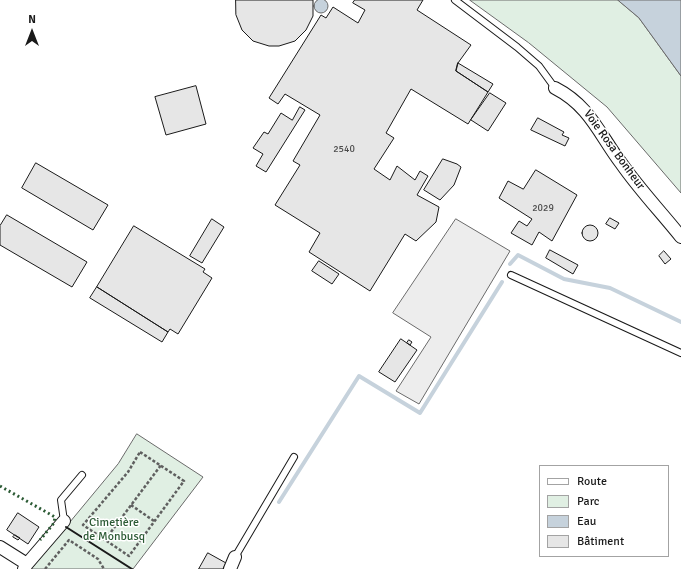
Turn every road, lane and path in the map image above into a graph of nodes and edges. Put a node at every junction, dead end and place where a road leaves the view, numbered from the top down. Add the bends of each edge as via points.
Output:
1 (455, 0) edge
2 (555, 88) joint
3 (681, 237) edge
4 (511, 275) dead end
5 (681, 353) edge
6 (294, 457) dead end
7 (161, 466) junction
8 (82, 475) dead end
9 (131, 505) junction
10 (64, 521) joint
11 (154, 521) junction
12 (105, 540) junction
13 (0, 547) edge
14 (236, 557) joint
15 (25, 567) edge
16 (45, 569) edge
17 (104, 569) edge
18 (230, 569) edge

1 - 2 lane via 533,61
2 - 3 street, Voie Rosa Bonheur via 569,95 585,109 621,164
4 - 5 lane
6 - 14 lane
7 - 9 path
7 - 11 path via 184,481
7 - 12 path via 140,452 128,472 83,525
8 - 10 lane via 61,500
9 - 11 path
9 - 12 path
10 - 15 street
11 - 12 path via 128,556
13 - 15 street
14 - 18 street
16 - 17 path via 69,540 98,559

